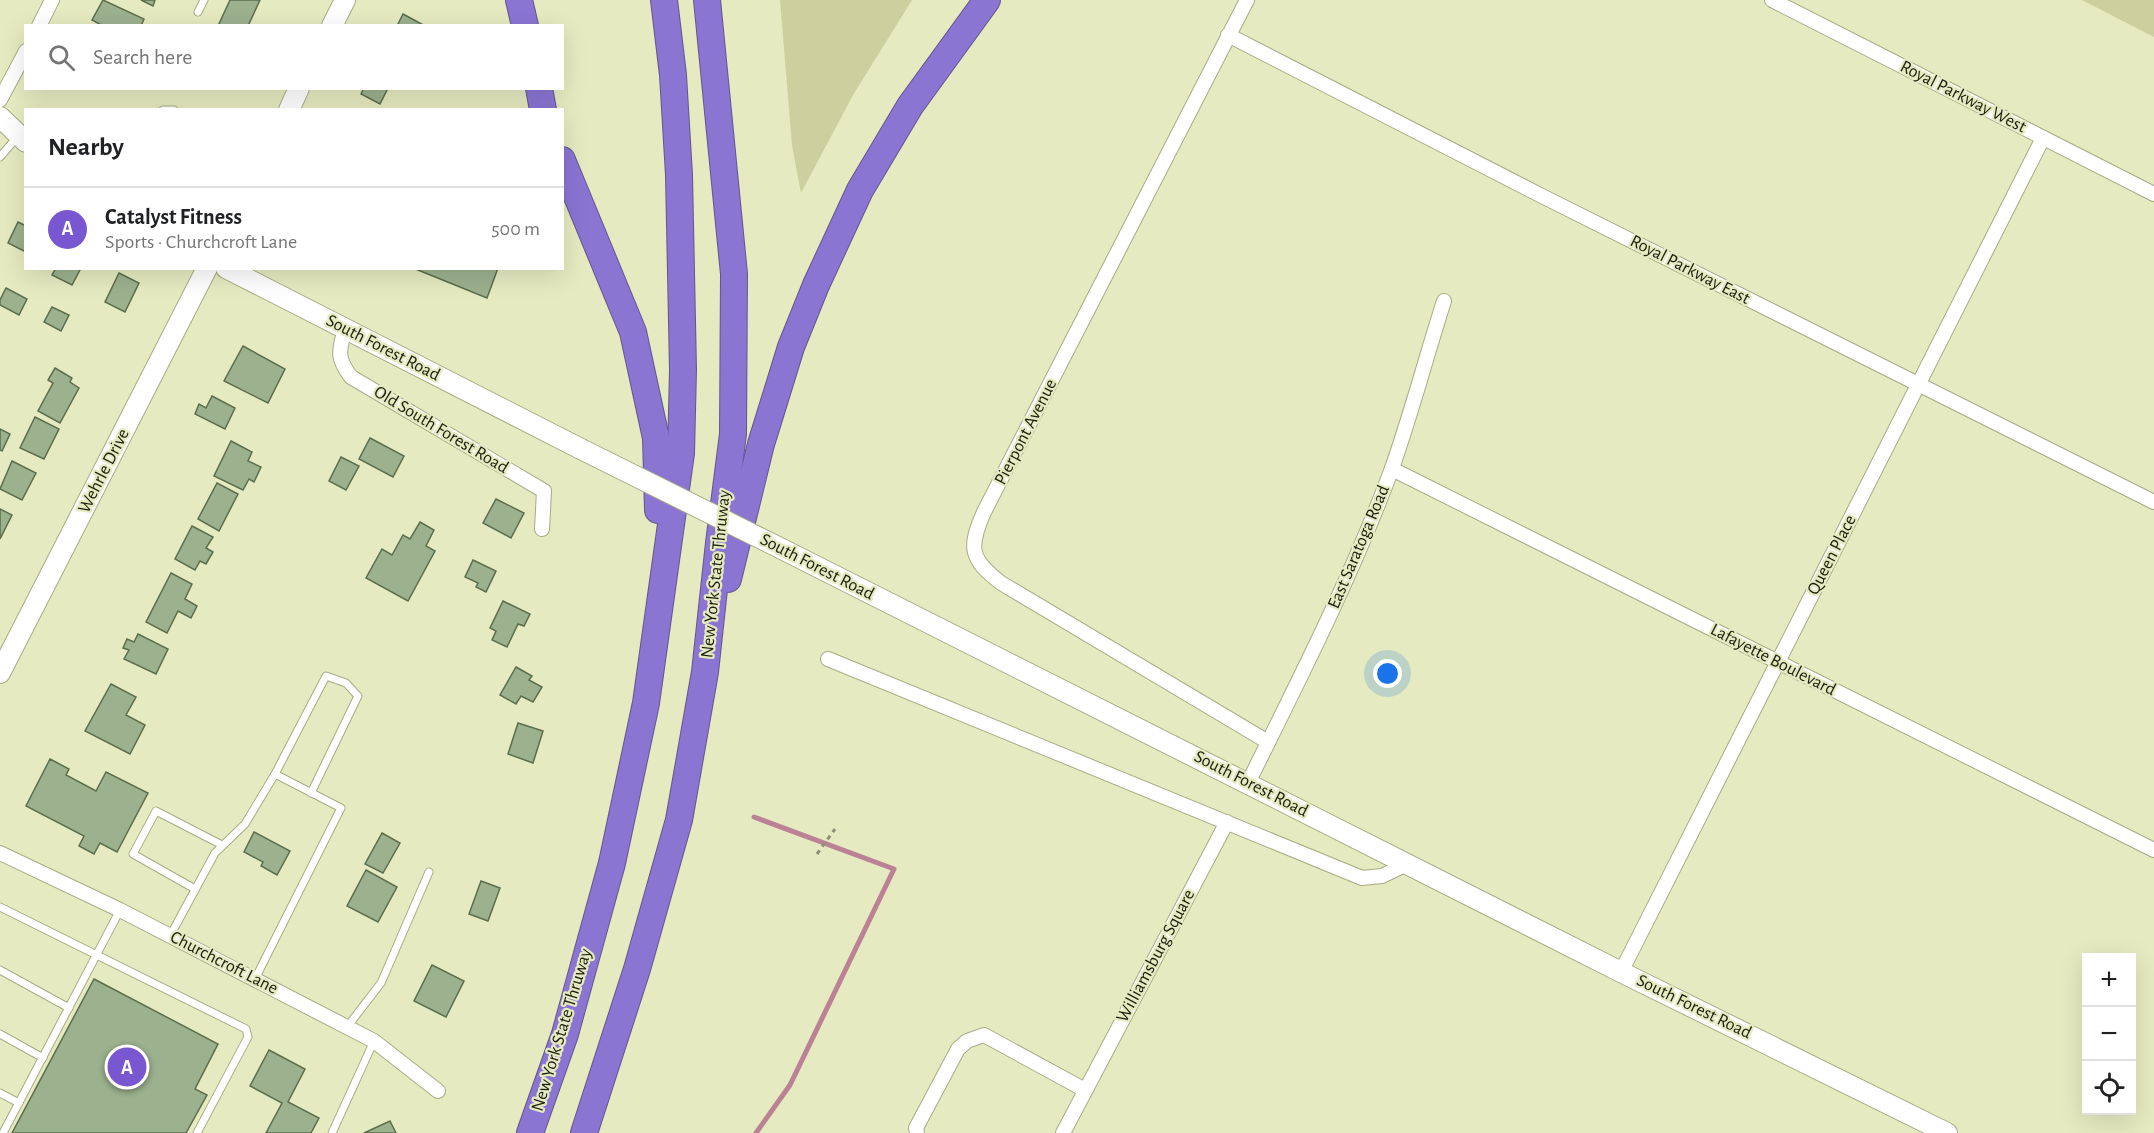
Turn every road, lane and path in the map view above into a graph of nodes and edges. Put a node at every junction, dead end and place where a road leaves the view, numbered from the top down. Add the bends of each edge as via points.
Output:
1 (52, 0) edge
2 (204, 0) edge
3 (345, 0) edge
4 (519, 0) edge
5 (664, 0) edge
6 (706, 0) edge
7 (987, 0) edge
8 (1246, 0) edge
9 (1772, 0) edge
10 (198, 12) dead end
11 (40, 24) edge
12 (333, 24) edge
13 (525, 24) edge
14 (1228, 35) junction
15 (24, 55) edge
16 (298, 90) edge
17 (539, 90) edge
18 (0, 100) edge
19 (290, 108) edge
20 (543, 108) edge
21 (0, 117) edge
22 (2043, 138) junction
23 (22, 139) edge
24 (0, 157) edge
25 (564, 165) edge
26 (2154, 194) edge
27 (206, 270) edge
28 (230, 270) edge
29 (1444, 301) dead end
30 (345, 329) junction
31 (1919, 385) junction
32 (1392, 469) junction
33 (2154, 502) edge
34 (542, 529) dead end
35 (661, 585) junction
36 (828, 659) dead end
37 (1778, 663) junction
38 (705, 672) junction
39 (0, 674) edge
40 (1269, 742) junction
41 (275, 774) junction
42 (1248, 783) junction
43 (311, 793) junction
44 (1227, 822) junction
45 (836, 829) dead end
46 (222, 846) junction
47 (2154, 850) edge
48 (0, 853) edge
49 (817, 854) dead end
50 (1408, 863) junction
51 (429, 872) dead end
52 (195, 889) junction
53 (0, 907) edge
54 (120, 910) junction
55 (170, 936) junction
56 (97, 955) junction
57 (0, 970) edge
58 (1621, 972) junction
59 (255, 979) junction
60 (69, 1008) junction
61 (347, 1027) junction
62 (0, 1034) edge
63 (374, 1041) junction
64 (43, 1058) junction
65 (1085, 1090) junction
66 (438, 1091) dead end
67 (0, 1093) edge
68 (19, 1103) junction
69 (3, 1133) edge
70 (197, 1133) edge
71 (332, 1133) edge
72 (530, 1133) edge
73 (584, 1133) edge
74 (917, 1133) edge
75 (1063, 1133) edge
76 (1947, 1133) edge

1 - 11 street
2 - 10 lane
3 - 12 street
4 - 13 highway
5 - 35 highway, New York State Thruway via 673,75 678,176 682,370 681,453
6 - 38 highway, New York State Thruway via 734,285 733,434
7 - 38 highway via 910,106 860,190 816,285 791,347 761,444
8 - 14 street, Pierpont Avenue
9 - 22 street, Royal Parkway West
14 - 31 street, Royal Parkway East
14 - 40 street, Pierpont Avenue via 984,513 975,534 974,551 983,569 1001,583
15 - 18 street
16 - 19 street
17 - 20 highway
21 - 23 street
22 - 26 street, Royal Parkway West
22 - 31 street, Queen Place
23 - 24 lane
25 - 35 highway via 633,332 642,368 656,438
27 - 39 street, Wehrle Drive
28 - 30 street, South Forest Road
29 - 32 street, East Saratoga Road
30 - 34 street, Old South Forest Road via 339,352 341,365 351,377 544,491
30 - 42 street, South Forest Road, bridge
31 - 33 street, Royal Parkway East
31 - 37 street, Queen Place
32 - 37 street, Lafayette Boulevard
32 - 40 street, East Saratoga Road via 1320,637
35 - 72 highway, New York State Thruway via 646,703 612,863 565,1034
36 - 44 street
37 - 47 street, Lafayette Boulevard
37 - 58 street, Queen Place
38 - 73 highway, New York State Thruway via 679,820
40 - 42 street, East Saratoga Road
41 - 43 lane
41 - 43 lane via 326,676 346,683 358,696
41 - 46 lane via 245,824
42 - 50 street, South Forest Road
43 - 59 lane via 340,808
44 - 50 street via 1362,878 1382,876
44 - 65 street, Williamsburg Square
45 - 49 path
46 - 52 lane
46 - 52 lane via 156,811 133,854
48 - 54 street, Churchcroft Lane
50 - 58 street, South Forest Road
51 - 61 lane via 381,983
52 - 55 lane
53 - 56 lane
54 - 55 street, Churchcroft Lane
54 - 56 lane
55 - 59 street, Churchcroft Lane
56 - 60 lane
56 - 70 lane via 246,1029 248,1037
57 - 60 lane
58 - 76 street, South Forest Road
59 - 61 street, Churchcroft Lane
60 - 64 lane
61 - 63 street, Churchcroft Lane
62 - 64 lane
63 - 66 street, Churchcroft Lane
63 - 71 lane
64 - 68 lane
65 - 74 street via 984,1035 958,1049 916,1128
65 - 75 street, Williamsburg Square
67 - 68 lane
68 - 69 lane

